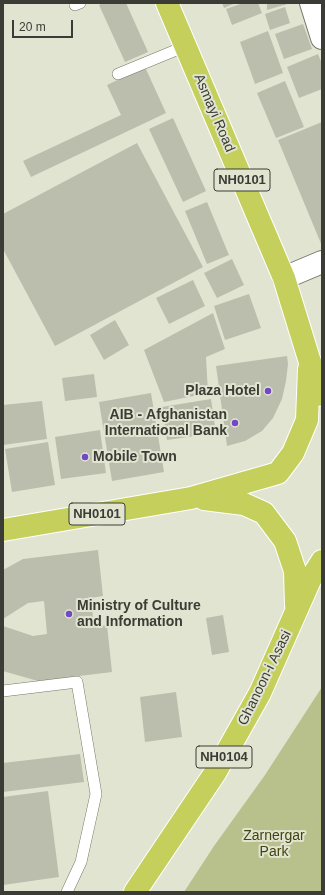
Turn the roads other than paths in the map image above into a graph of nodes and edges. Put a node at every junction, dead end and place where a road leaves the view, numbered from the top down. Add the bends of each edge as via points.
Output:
1 (167, 3) edge
2 (311, 3) edge
3 (322, 5) edge
4 (322, 38) edge
5 (186, 46) junction
6 (118, 74) dead end
7 (322, 262) edge
8 (284, 278) junction
9 (309, 359) junction
10 (322, 395) edge
11 (191, 498) junction
12 (3, 530) edge
13 (322, 561) edge
14 (296, 613) junction
15 (3, 691) edge
16 (67, 892) edge
17 (135, 892) edge

1 - 5 highway, Asmayi Road / NH0101
2 - 3 street
2 - 4 street
5 - 6 lane
5 - 8 highway, Asmayi Road / NH0101
7 - 8 street
8 - 9 highway, Asmayi Road / NH0101
9 - 10 highway, Asmayi Road / NH0101
9 - 11 highway, Asmayi Road / NH0101 via 307,420 293,453 278,473
11 - 12 highway, NH0101
11 - 14 highway, NH0104 via 244,504 264,513 285,541 295,571
13 - 14 highway, Ghanoon-i Asasi / NH0104 via 310,580
14 - 17 highway, Ghanoon-i Asasi / NH0104 via 260,693 215,773
15 - 16 lane via 77,682 96,794 81,862

